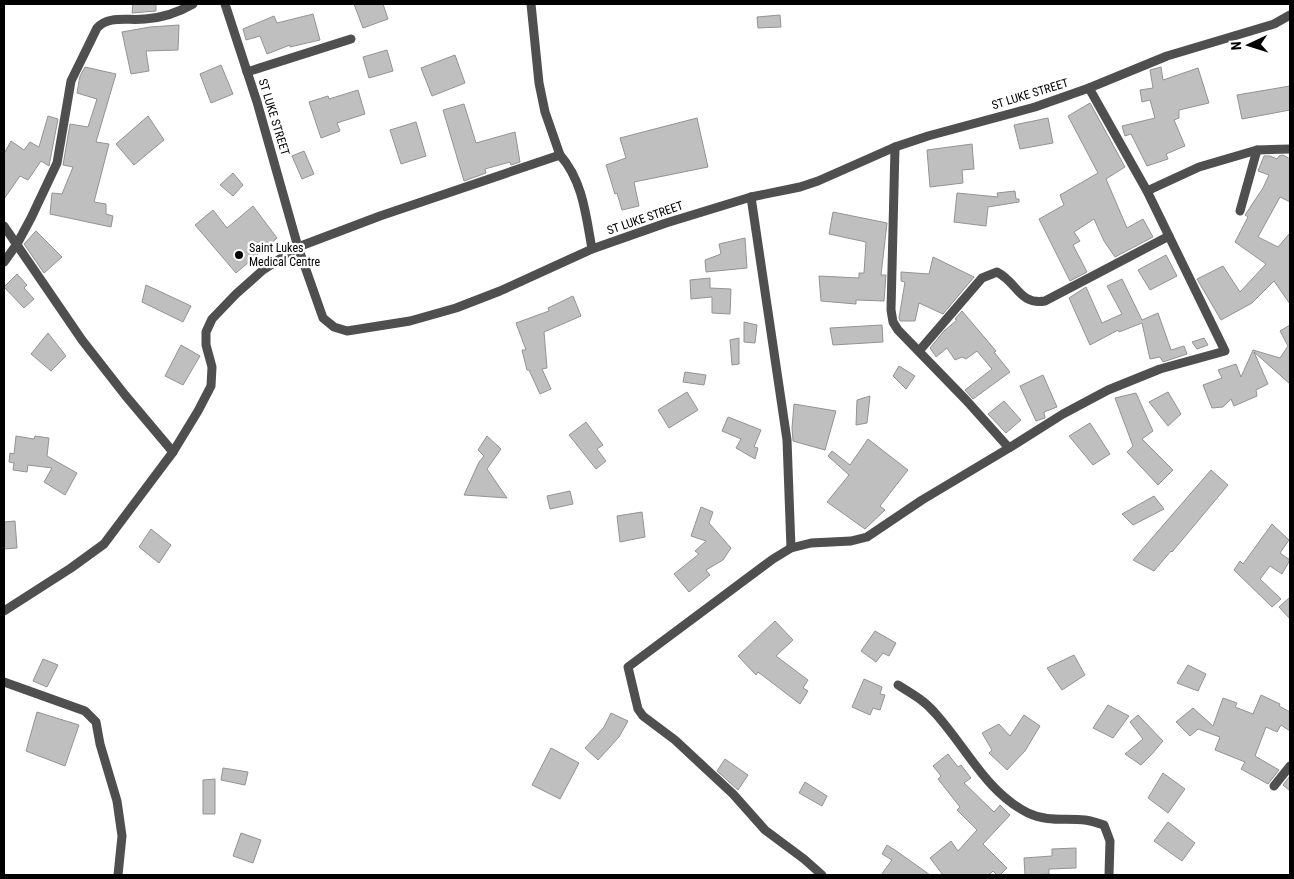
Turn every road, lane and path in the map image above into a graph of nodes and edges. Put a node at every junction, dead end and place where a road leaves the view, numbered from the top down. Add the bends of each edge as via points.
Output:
1 (194, 4) edge
2 (225, 4) edge
3 (531, 4) edge
4 (1290, 15) edge
5 (351, 39) dead end
6 (247, 72) junction
7 (1089, 88) junction
8 (895, 147) junction
9 (1290, 149) edge
10 (1257, 150) junction
11 (560, 155) junction
12 (1146, 192) junction
13 (751, 197) junction
14 (1240, 211) dead end
15 (4, 226) edge
16 (1169, 236) junction
17 (17, 244) junction
18 (298, 246) junction
19 (592, 249) junction
20 (4, 262) edge
21 (919, 351) junction
22 (1009, 448) junction
23 (173, 452) junction
24 (791, 548) junction
25 (4, 610) edge
26 (4, 682) edge
27 (898, 685) dead end
28 (1290, 766) edge
29 (1274, 786) dead end
30 (118, 875) edge
31 (822, 875) edge
32 (1109, 875) edge

1 - 17 street via 167,15 108,20 97,28 71,81 57,163
2 - 6 street, ST LUKE STREET
3 - 11 street via 539,83
4 - 7 street, ST LUKE STREET via 1274,24 1167,56
5 - 6 street
6 - 18 street, ST LUKE STREET
7 - 8 street, ST LUKE STREET
7 - 12 street
8 - 13 street, ST LUKE STREET via 818,181
8 - 21 street via 891,310 898,330
9 - 10 street
10 - 12 street via 1199,167
10 - 14 street
11 - 18 street
11 - 19 street via 579,184
12 - 16 street
13 - 19 street, ST LUKE STREET
13 - 24 street via 787,440
15 - 17 street
16 - 21 street via 1045,301 1027,300 1007,277 997,272 990,274 982,278
16 - 22 street via 1225,351 1160,369 1108,390
17 - 20 street
17 - 23 street via 82,340
18 - 19 street, ST LUKE STREET via 323,318 334,327 348,330 410,321 456,308
18 - 23 street via 263,270 212,319 206,332 212,368 211,386
21 - 22 street
22 - 24 street via 867,537
23 - 25 street via 104,544
24 - 31 street via 628,667 638,709 643,716 675,740 766,830
26 - 30 street via 85,711 96,722 121,827
27 - 32 street via 935,712 1004,798 1030,814 1049,820 1086,820 1104,825 1110,841
28 - 29 street

